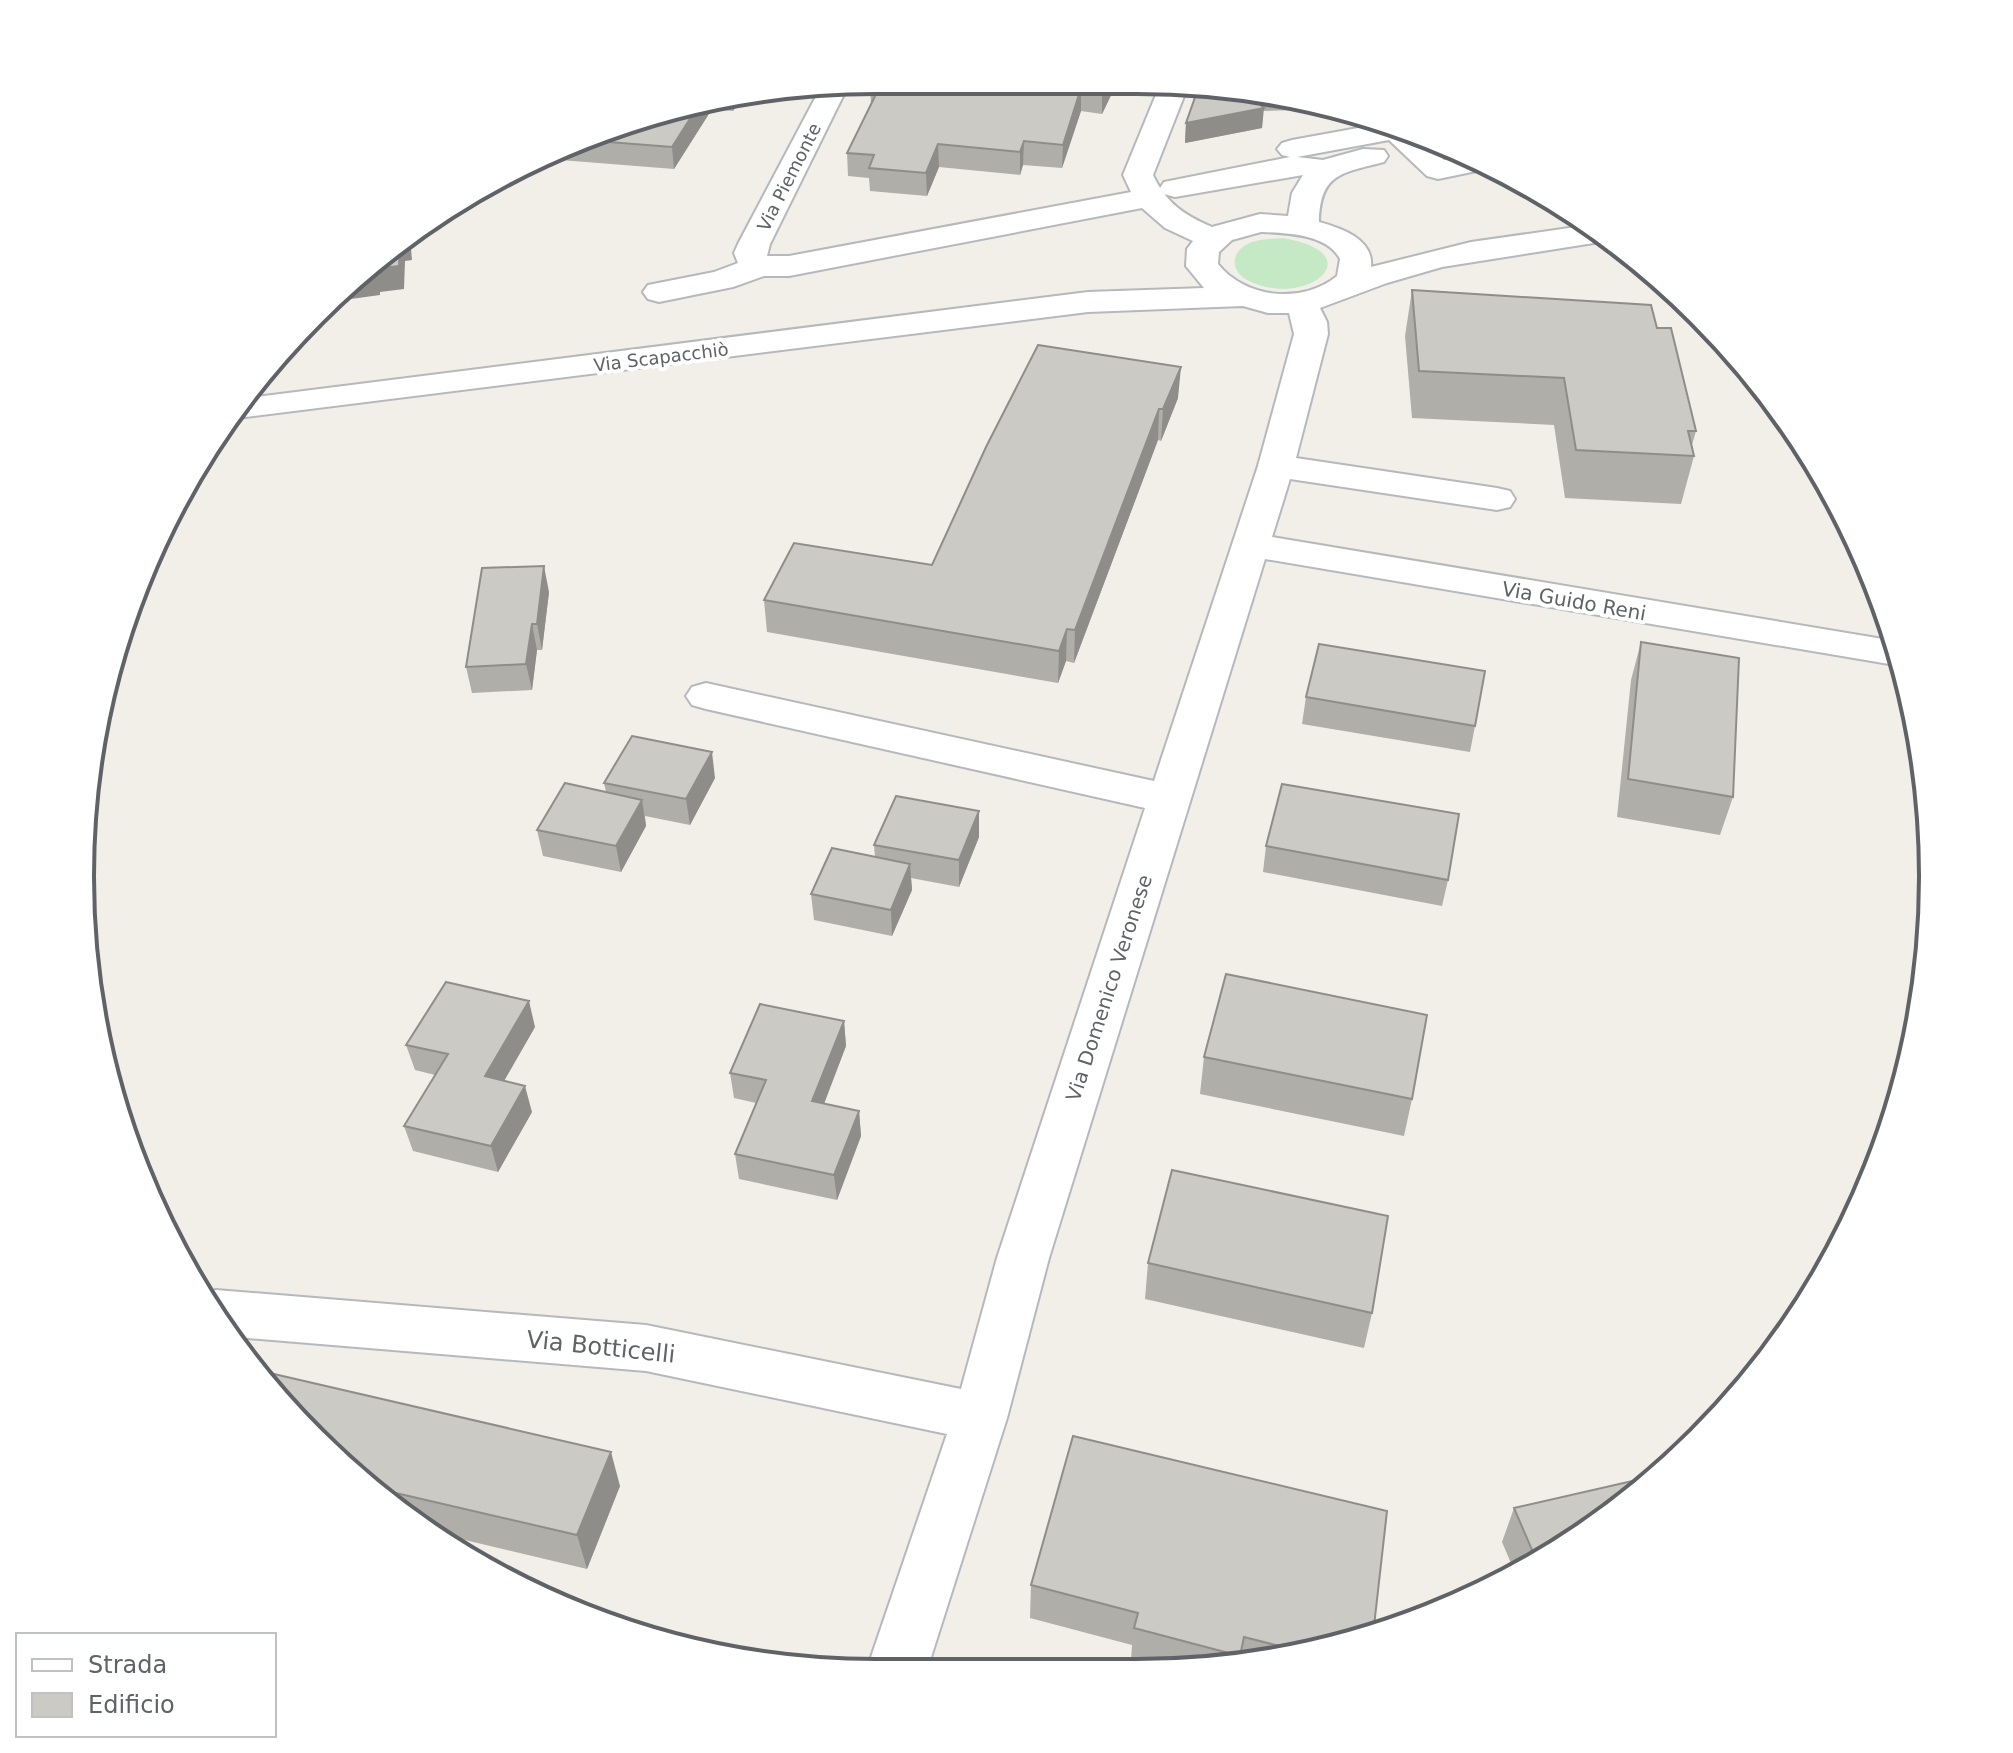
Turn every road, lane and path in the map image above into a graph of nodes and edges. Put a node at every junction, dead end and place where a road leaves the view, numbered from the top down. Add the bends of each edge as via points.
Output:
1 (1170, 95) edge
2 (830, 96) edge
3 (1378, 133) edge
4 (1417, 147) edge
5 (1292, 149) dead end
6 (1431, 152) edge
7 (1462, 165) edge
8 (1322, 171) junction
9 (1161, 193) junction
10 (1303, 226) junction
11 (1584, 235) edge
12 (1335, 238) junction
13 (1208, 243) junction
14 (1479, 248) junction
15 (760, 266) junction
16 (1343, 288) junction
17 (659, 292) dead end
18 (1242, 297) junction
19 (1088, 302) junction
20 (1301, 303) junction
21 (250, 408) edge
22 (1276, 466) junction
23 (1497, 499) dead end
24 (1250, 545) junction
25 (1885, 652) edge
26 (706, 696) dead end
27 (1170, 799) junction
28 (228, 1314) edge
29 (980, 1418) junction
30 (901, 1659) edge

1 - 9 street via 1138,175
2 - 15 street, Via Piemonte via 750,253
3 - 5 street
4 - 8 street via 1346,160
6 - 7 street via 1438,170
8 - 9 street via 1291,166
8 - 10 street via 1306,193
9 - 13 street via 1166,216
9 - 15 street via 789,266
10 - 12 street, Via Scapacchiò
10 - 13 street, Via Scapacchiò via 1240,226
11 - 14 street, Via Scapacchiò
12 - 14 street, Via Scapacchiò
12 - 16 street via 1356,263 1354,276
13 - 18 street, Via Scapacchiò via 1200,261 1206,275
13 - 19 street, Via Scapacchiò
14 - 16 street, Via Scapacchiò via 1396,267
15 - 17 street via 722,280
16 - 20 street, Via Scapacchiò
18 - 19 street, Via Scapacchiò
18 - 20 street, Via Scapacchiò
19 - 21 street, Via Scapacchiò
20 - 22 street, Via Domenico Veronese via 1311,334
22 - 23 street
22 - 24 street, Via Domenico Veronese
24 - 25 street, Via Guido Reni
24 - 27 street, Via Domenico Veronese
26 - 27 street
27 - 29 street, Via Domenico Veronese via 1023,1258
28 - 29 street, Via Botticelli via 646,1348
29 - 30 street, Via Domenico Veronese

